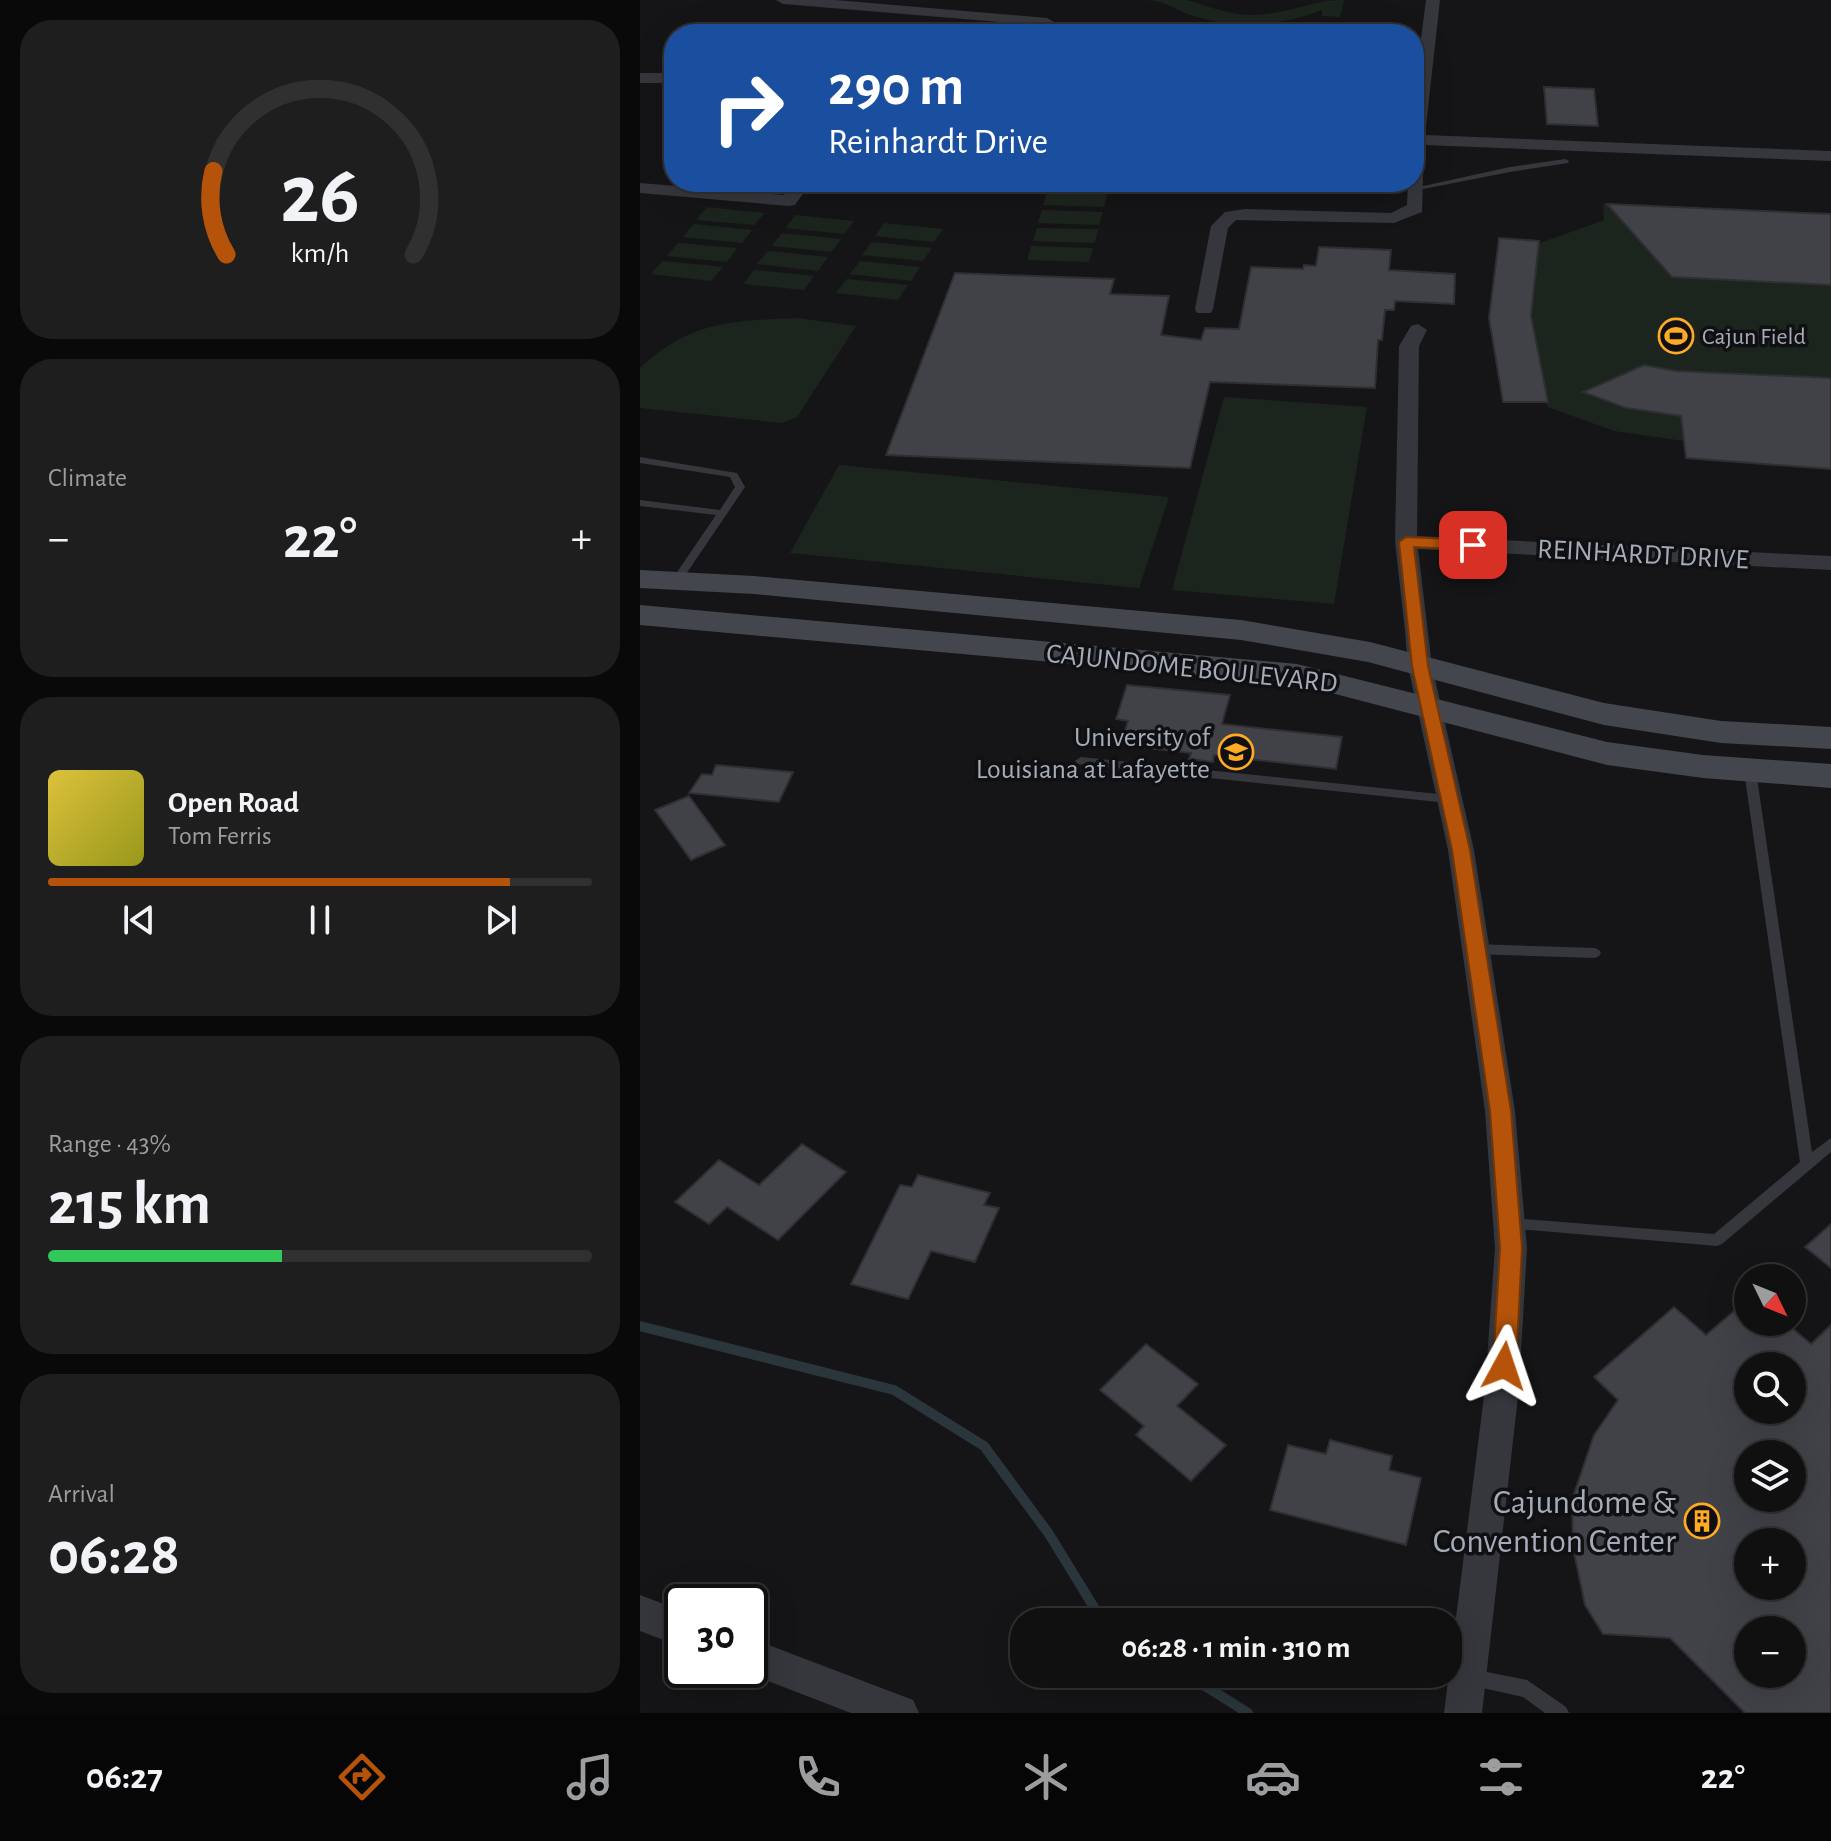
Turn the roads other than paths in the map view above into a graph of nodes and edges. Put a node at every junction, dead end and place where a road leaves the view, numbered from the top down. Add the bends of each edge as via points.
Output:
1 (783, 0) edge
2 (1433, 0) edge
3 (955, 15) junction
4 (1047, 22) dead end
5 (948, 24) edge
6 (1424, 74) edge
7 (640, 78) edge
8 (664, 78) edge
9 (1424, 140) edge
10 (1831, 156) edge
11 (1565, 161) dead end
12 (1424, 187) edge
13 (640, 188) edge
14 (664, 190) edge
15 (686, 192) edge
16 (796, 192) edge
17 (1418, 192) edge
18 (1204, 309) dead end
19 (1418, 330) dead end
20 (640, 460) edge
21 (640, 503) edge
22 (722, 513) junction
23 (1406, 542) junction
24 (1831, 563) edge
25 (640, 579) edge
26 (676, 581) junction
27 (640, 615) edge
28 (1420, 666) junction
29 (1429, 706) junction
30 (1831, 738) edge
31 (1831, 752) edge
32 (1081, 761) dead end
33 (1750, 771) junction
34 (1831, 776) edge
35 (1448, 799) junction
36 (1475, 949) junction
37 (1595, 953) dead end
38 (1831, 1144) edge
39 (1807, 1164) junction
40 (1510, 1224) junction
41 (640, 1613) edge
42 (664, 1622) edge
43 (768, 1663) edge
44 (1465, 1695) edge
45 (900, 1713) edge
46 (1560, 1713) edge

1 - 3 street
2 - 6 street
3 - 4 street
3 - 5 street
7 - 8 street
9 - 10 street
11 - 12 lane
13 - 14 street
15 - 16 street via 789,201
17 - 18 street via 1416,208 1394,218 1231,216 1220,226
19 - 23 street via 1409,346
20 - 22 lane via 734,475 740,487
21 - 22 lane
22 - 26 lane
23 - 24 street, REINHARDT DRIVE
23 - 28 street
25 - 26 street, CAJUNDOME BOULEVARD
26 - 28 street, CAJUNDOME BOULEVARD via 1241,630 1328,643
27 - 29 street, CAJUNDOME BOULEVARD via 1248,668 1358,685
28 - 29 street
28 - 30 street, CAJUNDOME BOULEVARD via 1522,695 1677,727
29 - 33 street, CAJUNDOME BOULEVARD via 1574,747 1686,767
29 - 35 street
31 - 33 street via 1756,749
32 - 35 lane
33 - 34 street, CAJUNDOME BOULEVARD
33 - 39 lane
35 - 36 street
36 - 37 lane
36 - 40 street via 1500,1111
38 - 39 lane
39 - 40 lane via 1717,1240
40 - 44 street via 1502,1388
41 - 42 street
43 - 45 street
44 - 46 lane via 1527,1689

